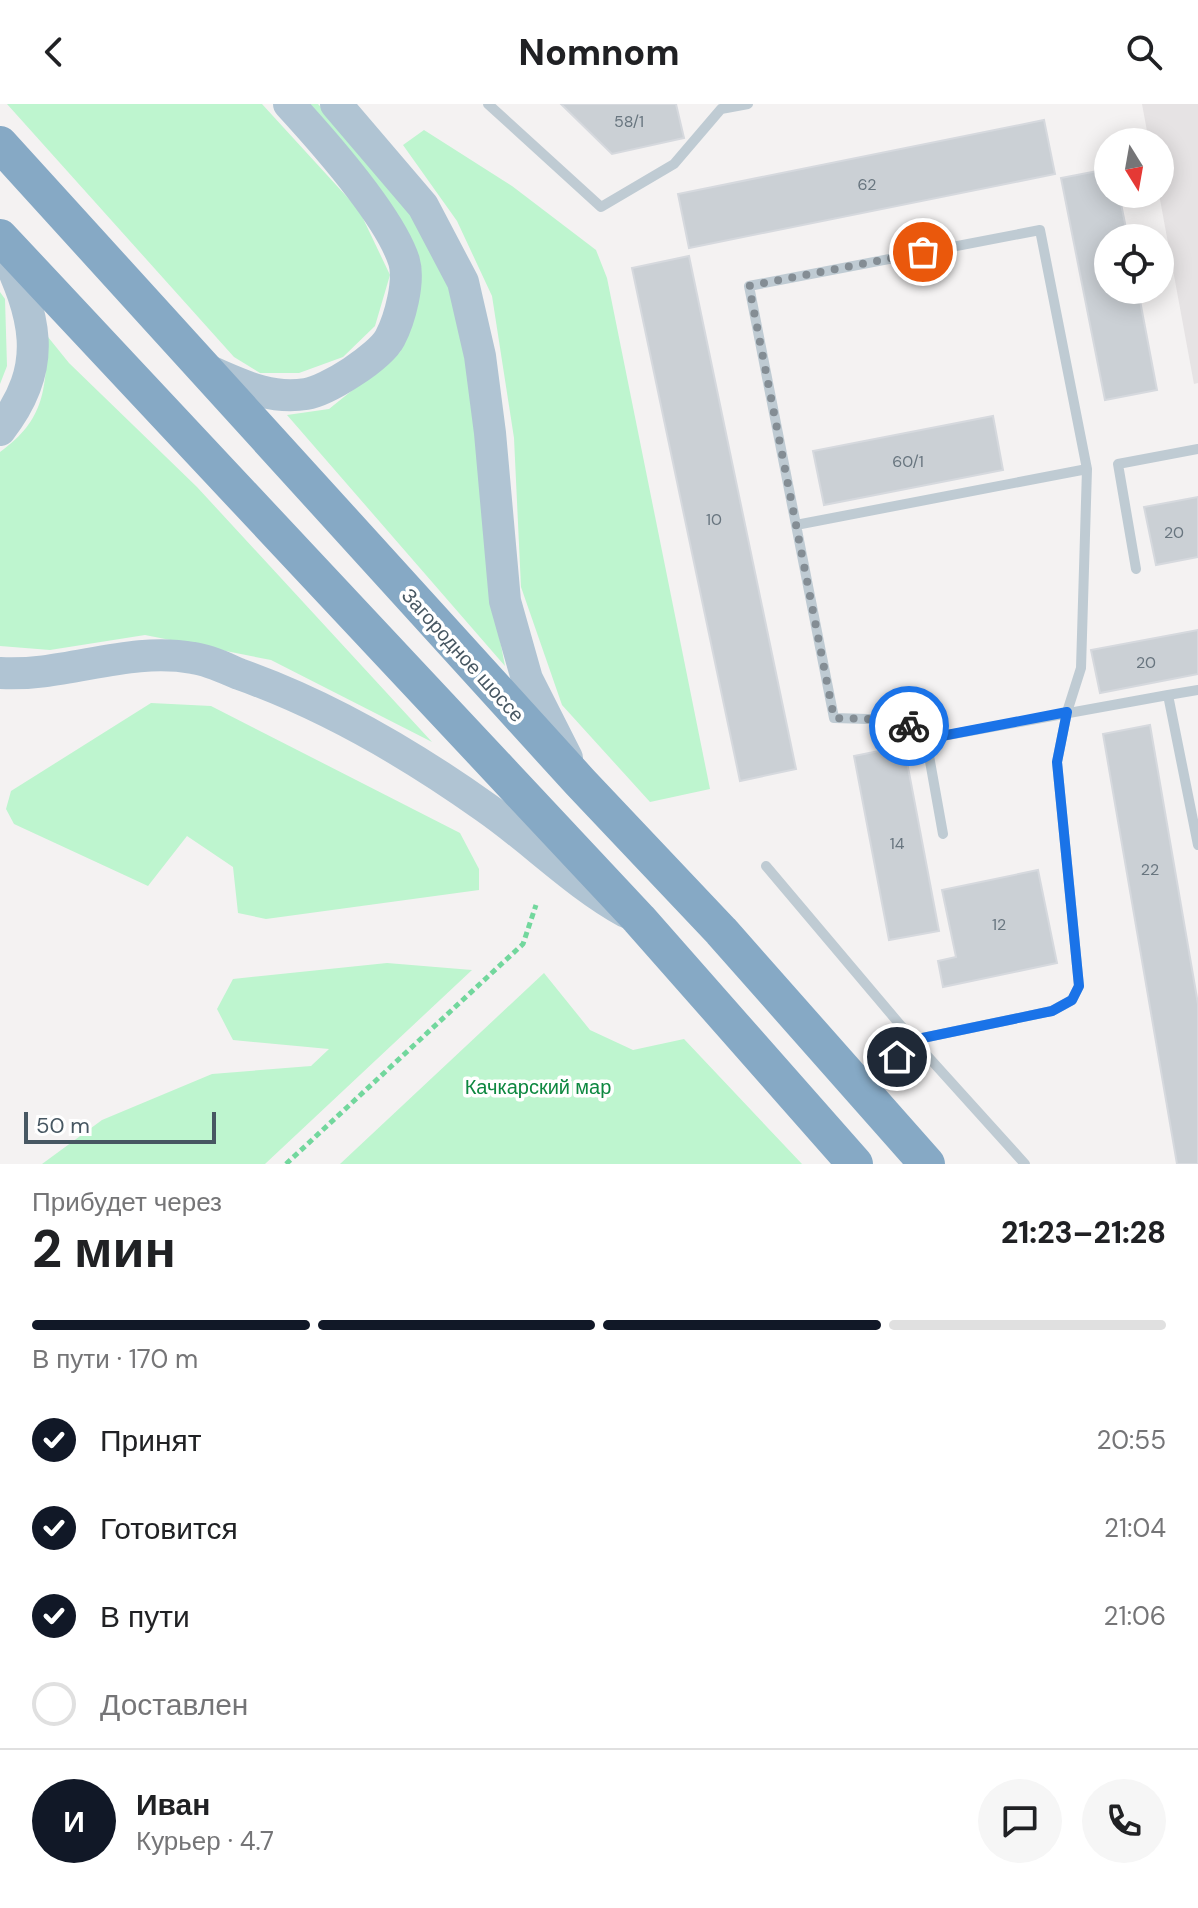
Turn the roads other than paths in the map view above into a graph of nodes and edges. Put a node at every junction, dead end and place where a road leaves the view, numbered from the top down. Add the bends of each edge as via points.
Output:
1 (289, 104) edge
2 (336, 104) edge
3 (488, 104) edge
4 (748, 104) edge
5 (717, 106) edge
6 (0, 144) edge
7 (0, 239) edge
8 (202, 368) junction
9 (0, 430) edge
10 (1198, 449) edge
11 (1087, 469) junction
12 (796, 525) junction
13 (1136, 569) dead end
14 (0, 673) edge
15 (1198, 690) edge
16 (1168, 695) junction
17 (1067, 712) junction
18 (926, 739) junction
19 (580, 782) junction
20 (943, 834) dead end
21 (1198, 845) edge
22 (766, 866) dead end
23 (639, 919) junction
24 (913, 1040) junction
25 (864, 1089) junction
26 (855, 1164) edge
27 (927, 1164) edge
28 (1025, 1164) edge

1 - 8 main road via 328,146 385,225 405,263 390,340 349,374 307,394 264,395
2 - 19 main road via 423,206 463,282 480,356 505,601 527,679
3 - 5 lane via 601,207 674,164
4 - 5 lane
6 - 8 highway, Загородное шоссе
7 - 9 main road via 29,302 34,359 17,408
7 - 23 highway
8 - 19 highway, Загородное шоссе
10 - 13 lane via 1118,464
11 - 12 lane
11 - 12 lane via 1040,230 1024,232 749,286
11 - 17 lane via 1081,668
12 - 18 lane via 834,718 902,720
14 - 23 main road via 56,670 133,656 194,658 288,691 422,766 486,808 588,891
15 - 16 lane
16 - 17 lane
16 - 21 lane
17 - 18 lane
17 - 24 lane via 1057,762 1079,986 1072,1000 1052,1011
18 - 20 lane
19 - 25 highway, Загородное шоссе
22 - 24 lane
23 - 26 highway
24 - 25 lane
24 - 28 lane
25 - 27 highway, Загородное шоссе

